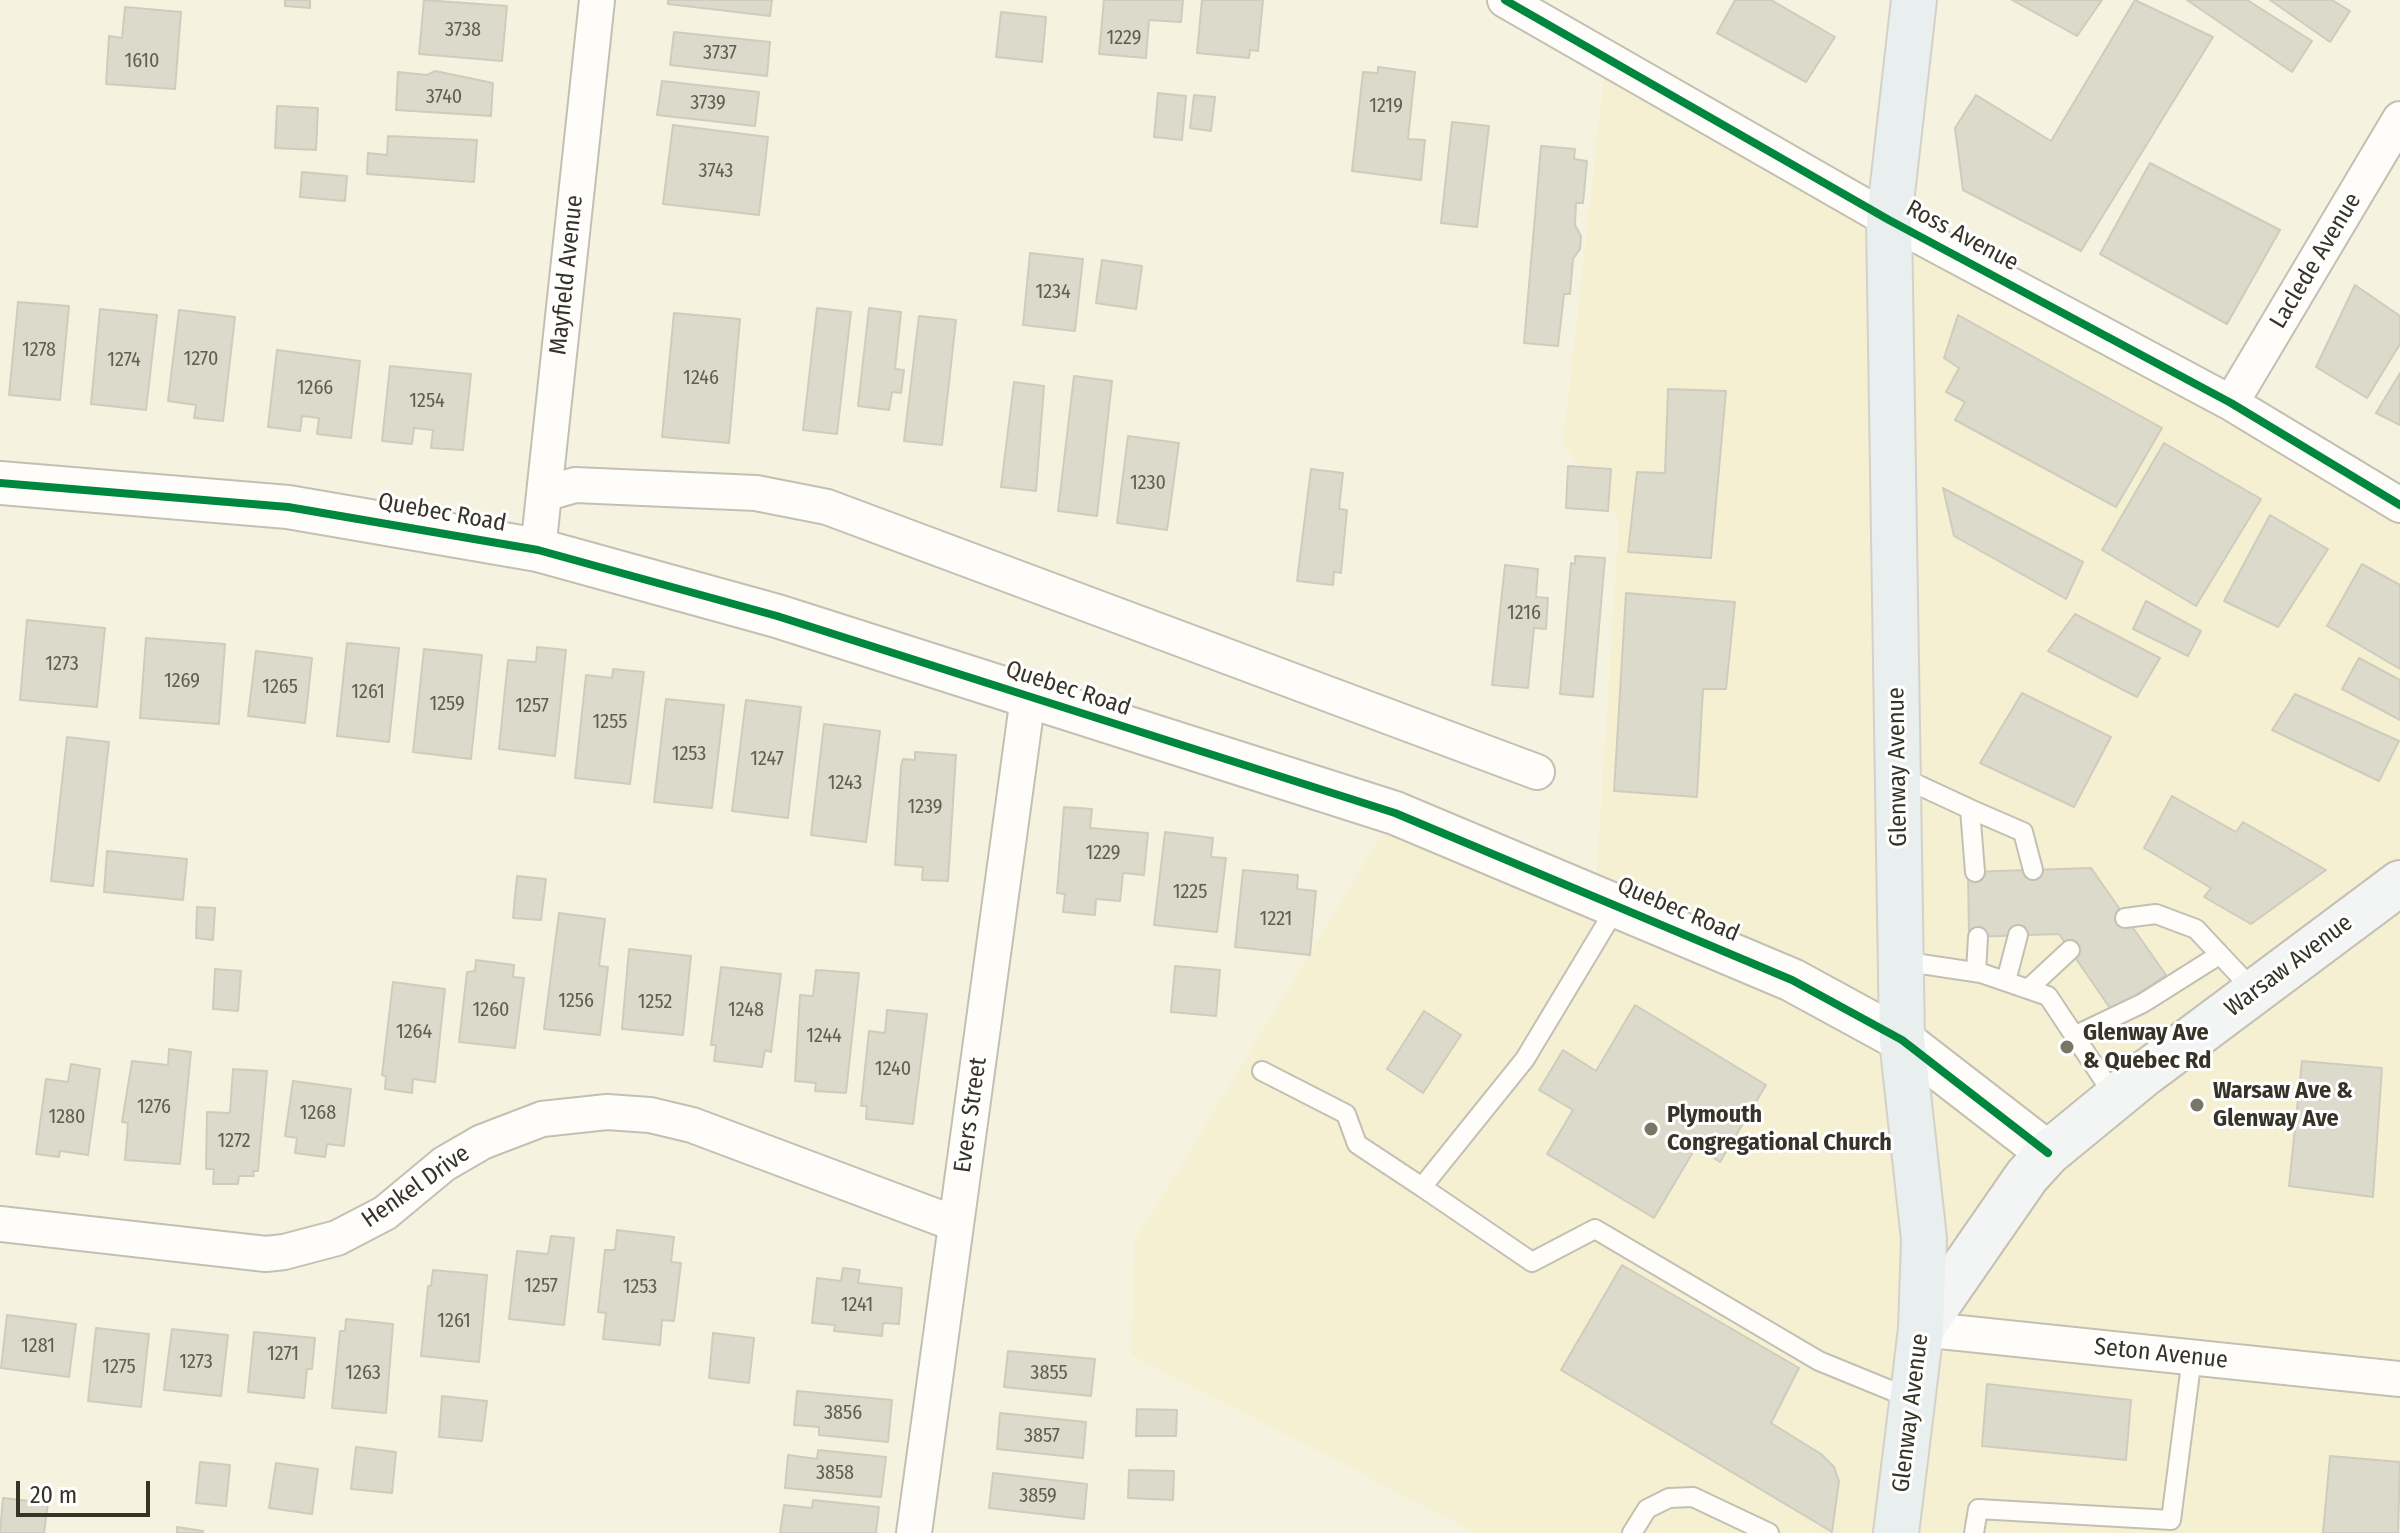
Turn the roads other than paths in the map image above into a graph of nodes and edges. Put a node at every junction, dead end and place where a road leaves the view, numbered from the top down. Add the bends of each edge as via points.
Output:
1 (597, 0) edge
2 (1505, 0) edge
3 (1914, 0) edge
4 (2400, 119) edge
5 (1889, 220) junction
6 (2231, 403) junction
7 (0, 483) edge
8 (544, 494) junction
9 (2400, 505) edge
10 (538, 550) junction
11 (1028, 697) junction
12 (1537, 772) dead end
13 (1898, 775) junction
14 (1970, 809) junction
15 (2033, 870) dead end
16 (1975, 872) dead end
17 (2400, 883) edge
18 (1617, 906) junction
19 (2125, 918) dead end
20 (2018, 935) dead end
21 (1978, 937) dead end
22 (2070, 950) dead end
23 (2219, 955) junction
24 (1901, 961) junction
25 (1976, 972) junction
26 (2006, 981) junction
27 (2028, 989) junction
28 (2255, 992) junction
29 (2074, 1036) junction
30 (1902, 1040) junction
31 (1262, 1071) dead end
32 (2115, 1097) junction
33 (2048, 1153) junction
34 (1422, 1187) junction
35 (0, 1224) edge
36 (956, 1224) junction
37 (1921, 1329) junction
38 (2192, 1357) junction
39 (2400, 1379) edge
40 (1912, 1399) junction
41 (2100, 1525) edge
42 (914, 1533) edge
43 (1632, 1533) edge
44 (1769, 1533) edge
45 (1896, 1533) edge
46 (1974, 1533) edge

1 - 8 street, Mayfield Avenue
2 - 5 street, Ross Avenue
3 - 5 main road, Glenway Avenue
4 - 6 street, Laclede Avenue
5 - 6 street, Ross Avenue
5 - 13 main road, Glenway Avenue
6 - 9 street, Ross Avenue
7 - 10 street, Quebec Road via 288,507
8 - 10 street, Mayfield Avenue
8 - 12 street via 575,485 741,492 827,507
10 - 11 street, Quebec Road via 777,616
11 - 18 street, Quebec Road via 1395,813
11 - 36 street, Evers Street
13 - 14 lane
13 - 24 main road, Glenway Avenue
14 - 15 lane via 2023,832
14 - 16 lane
17 - 28 main road, Warsaw Avenue
18 - 30 street, Quebec Road via 1792,980
18 - 34 lane via 1525,1059
19 - 23 lane via 2156,914 2196,929
20 - 26 lane
21 - 25 lane
22 - 27 lane
23 - 28 lane
23 - 29 lane via 2143,1003
24 - 25 lane
24 - 30 main road, Glenway Avenue
25 - 26 lane
26 - 27 lane
27 - 29 lane via 2048,996
28 - 32 main road, Warsaw Avenue
29 - 32 lane
30 - 33 street, Quebec Road
30 - 37 main road, Glenway Avenue via 1924,1239
31 - 34 lane via 1346,1114 1357,1144
32 - 33 main road, Warsaw Avenue
33 - 37 main road, Warsaw Avenue
34 - 40 lane via 1532,1262 1595,1229 1819,1361
35 - 36 street, Henkel Drive via 284,1252 337,1238 385,1213 444,1164 482,1142 542,1119 607,1112 692,1125
36 - 42 street, Evers Street
37 - 38 street, Seton Avenue
37 - 40 main road, Glenway Avenue
38 - 39 street, Seton Avenue
38 - 41 lane via 2171,1520
40 - 45 main road, Glenway Avenue
41 - 46 lane via 1978,1509
43 - 44 lane via 1647,1509 1669,1498 1693,1497

